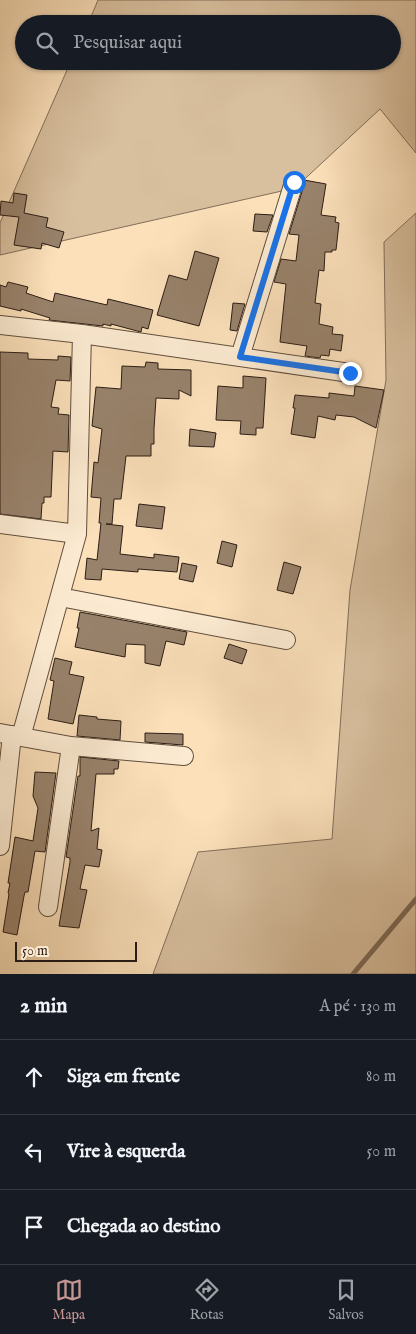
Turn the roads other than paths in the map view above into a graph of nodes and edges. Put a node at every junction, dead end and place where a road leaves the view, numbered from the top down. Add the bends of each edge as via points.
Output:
1 (294, 182) dead end
2 (0, 325) edge
3 (82, 334) junction
4 (240, 357) junction
5 (350, 373) dead end
6 (0, 524) edge
7 (77, 534) junction
8 (60, 597) junction
9 (286, 640) dead end
10 (11, 735) edge
11 (71, 746) junction
12 (184, 756) dead end
13 (0, 846) edge
14 (48, 907) dead end

1 - 4 street
2 - 3 street
3 - 4 street
3 - 7 street
4 - 5 street
6 - 7 street
7 - 8 street
8 - 9 street
8 - 10 street
10 - 11 street
10 - 13 street
11 - 12 street
11 - 14 street

